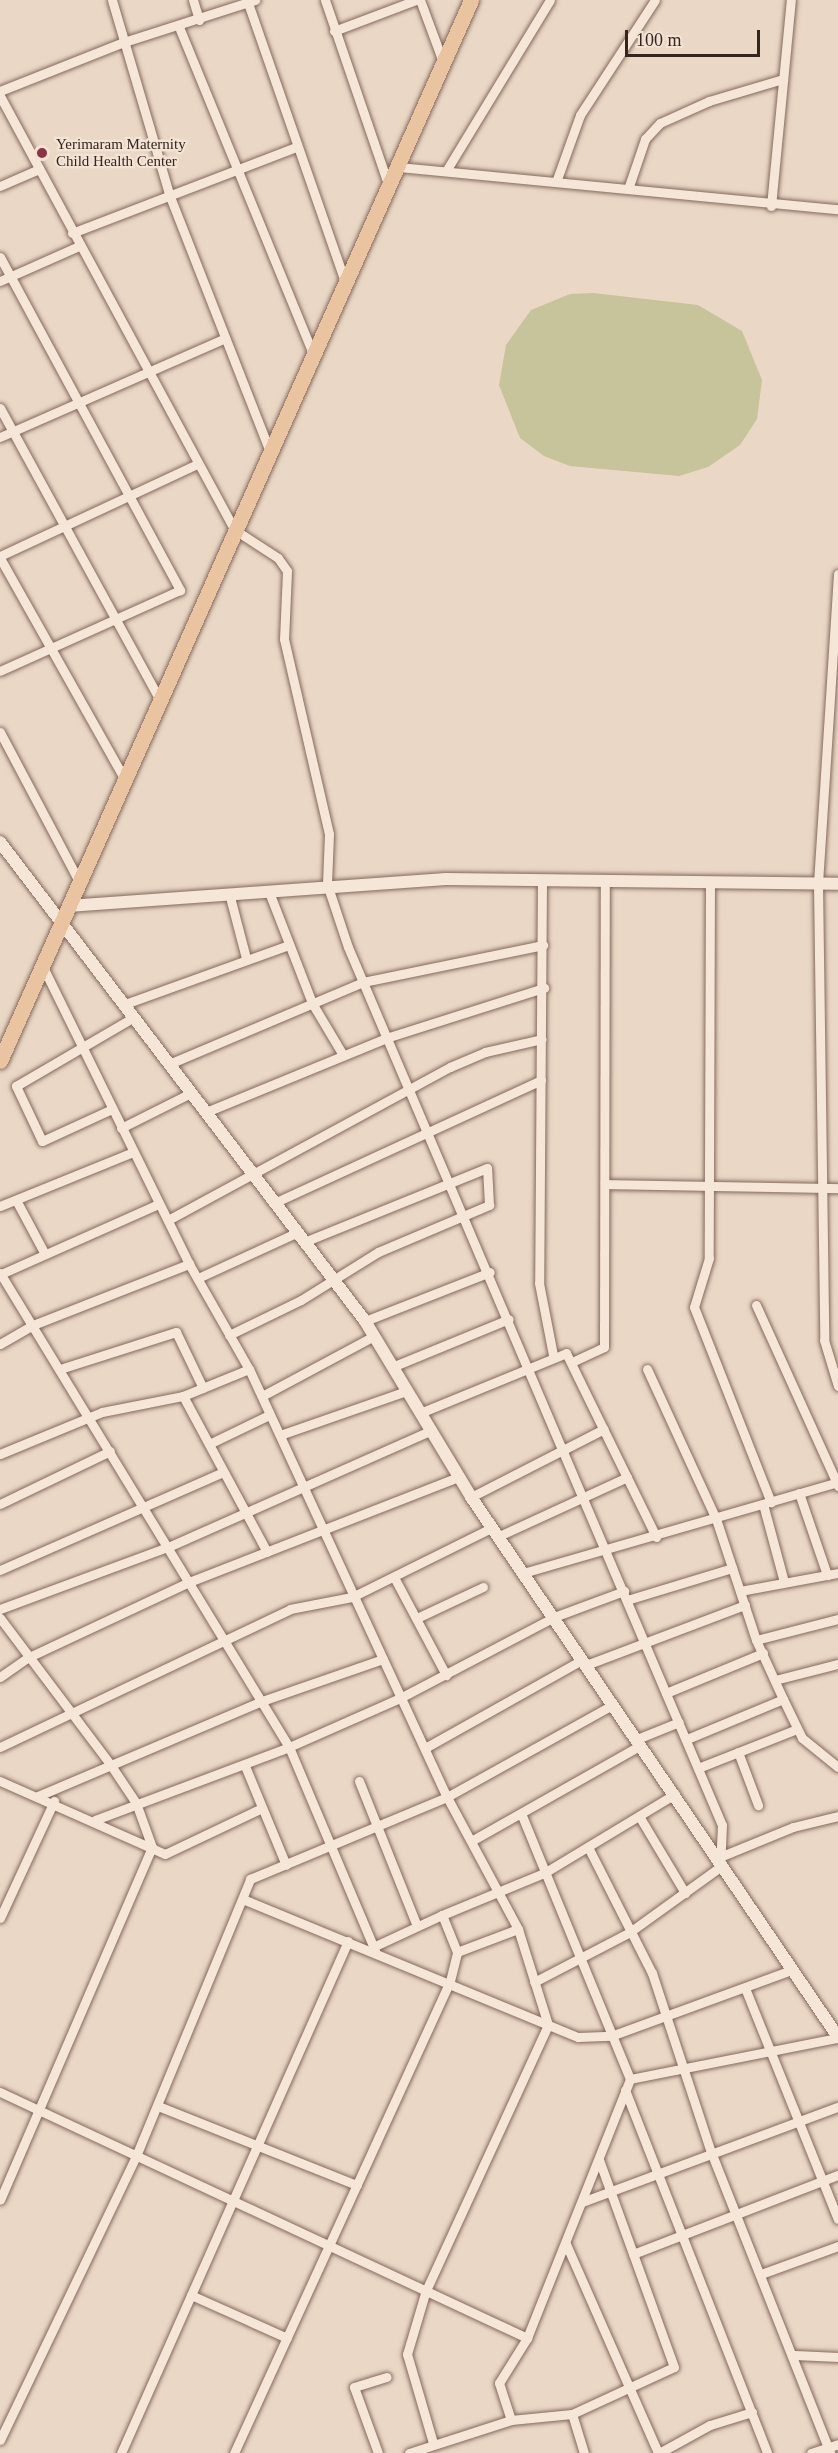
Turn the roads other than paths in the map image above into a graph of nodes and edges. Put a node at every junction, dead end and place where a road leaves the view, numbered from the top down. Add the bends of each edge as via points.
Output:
1 (112, 0) edge
2 (193, 0) edge
3 (325, 0) edge
4 (418, 0) edge
5 (471, 0) edge
6 (550, 0) edge
7 (655, 0) edge
8 (790, 0) edge
9 (252, 1) edge
10 (199, 20) junction
11 (179, 27) junction
12 (334, 31) junction
13 (124, 42) junction
14 (443, 62) junction
15 (783, 79) junction
16 (0, 91) edge
17 (0, 96) edge
18 (296, 147) junction
19 (398, 167) junction
20 (39, 169) junction
21 (235, 169) junction
22 (446, 171) junction
23 (556, 182) junction
24 (0, 186) edge
25 (388, 187) junction
26 (628, 189) junction
27 (169, 194) junction
28 (771, 206) junction
29 (838, 209) edge
30 (72, 233) junction
31 (79, 246) junction
32 (0, 257) edge
33 (10, 276) junction
34 (0, 280) edge
35 (345, 282) junction
36 (225, 338) junction
37 (313, 354) junction
38 (146, 373) junction
39 (78, 403) junction
40 (0, 408) edge
41 (13, 431) junction
42 (0, 437) edge
43 (270, 452) junction
44 (197, 464) junction
45 (130, 495) junction
46 (64, 525) junction
47 (235, 530) junction
48 (0, 557) edge
49 (838, 574) edge
50 (119, 617) junction
51 (50, 648) junction
52 (0, 671) edge
53 (159, 699) junction
54 (0, 732) edge
55 (123, 776) junction
56 (0, 842) edge
57 (542, 880) junction
58 (79, 881) junction
59 (605, 881) junction
60 (710, 882) junction
61 (327, 884) junction
62 (818, 884) junction
63 (838, 884) edge
64 (269, 892) junction
65 (230, 897) junction
66 (68, 906) junction
67 (61, 923) junction
68 (289, 945) junction
69 (543, 945) junction
70 (246, 958) junction
71 (42, 965) junction
72 (363, 982) junction
73 (544, 988) junction
74 (125, 1004) junction
75 (312, 1004) junction
76 (134, 1017) junction
77 (386, 1038) junction
78 (542, 1039) junction
79 (81, 1046) junction
80 (343, 1055) junction
81 (0, 1061) edge
82 (169, 1064) junction
83 (541, 1080) junction
84 (410, 1090) junction
85 (191, 1093) junction
86 (112, 1109) junction
87 (206, 1112) junction
88 (122, 1128) junction
89 (428, 1131) junction
90 (133, 1152) junction
91 (255, 1177) junction
92 (451, 1184) junction
93 (606, 1184) junction
94 (710, 1185) junction
95 (823, 1188) junction
96 (838, 1188) edge
97 (16, 1200) junction
98 (274, 1203) junction
99 (159, 1204) junction
100 (0, 1206) edge
101 (467, 1218) junction
102 (168, 1220) junction
103 (300, 1237) junction
104 (45, 1254) junction
105 (189, 1264) junction
106 (490, 1272) junction
107 (0, 1273) edge
108 (331, 1277) junction
109 (198, 1278) junction
110 (756, 1305) dead end
111 (509, 1319) junction
112 (365, 1321) junction
113 (33, 1325) junction
114 (229, 1335) junction
115 (374, 1336) junction
116 (0, 1344) edge
117 (553, 1355) junction
118 (572, 1362) junction
119 (528, 1365) junction
120 (392, 1367) junction
121 (60, 1369) junction
122 (249, 1369) junction
123 (647, 1369) dead end
124 (838, 1386) edge
125 (203, 1388) junction
126 (406, 1391) junction
127 (183, 1396) junction
128 (262, 1396) junction
129 (420, 1413) junction
130 (269, 1415) junction
131 (90, 1417) junction
132 (604, 1430) junction
133 (430, 1431) junction
134 (280, 1435) junction
135 (209, 1444) junction
136 (110, 1451) junction
137 (563, 1452) junction
138 (0, 1454) edge
139 (223, 1472) junction
140 (458, 1477) junction
141 (627, 1477) junction
142 (838, 1483) edge
143 (302, 1484) junction
144 (799, 1493) junction
145 (471, 1497) junction
146 (585, 1498) junction
147 (767, 1503) junction
148 (0, 1504) edge
149 (144, 1505) junction
150 (244, 1510) junction
151 (717, 1519) junction
152 (496, 1532) junction
153 (321, 1533) junction
154 (656, 1537) junction
155 (168, 1547) junction
156 (609, 1550) junction
157 (267, 1552) junction
158 (732, 1568) junction
159 (0, 1570) edge
160 (524, 1573) junction
161 (838, 1573) edge
162 (827, 1575) junction
163 (394, 1579) junction
164 (189, 1582) junction
165 (784, 1582) junction
166 (483, 1587) dead end
167 (740, 1591) junction
168 (625, 1595) junction
169 (352, 1597) junction
170 (745, 1605) junction
171 (0, 1609) edge
172 (554, 1617) junction
173 (0, 1618) edge
174 (417, 1618) junction
175 (838, 1619) edge
176 (756, 1640) junction
177 (644, 1641) junction
178 (225, 1643) junction
179 (763, 1653) junction
180 (29, 1657) junction
181 (383, 1659) junction
182 (584, 1662) junction
183 (838, 1664) edge
184 (446, 1675) junction
185 (0, 1677) edge
186 (775, 1680) junction
187 (666, 1693) junction
188 (400, 1698) junction
189 (783, 1699) junction
190 (262, 1701) junction
191 (612, 1704) junction
192 (72, 1710) junction
193 (679, 1722) junction
194 (797, 1729) junction
195 (687, 1739) junction
196 (639, 1742) junction
197 (0, 1747) edge
198 (290, 1747) junction
199 (425, 1748) junction
200 (738, 1752) junction
201 (110, 1764) junction
202 (245, 1766) junction
203 (838, 1767) edge
204 (698, 1768) junction
205 (359, 1780) dead end
206 (0, 1781) edge
207 (675, 1794) junction
208 (38, 1796) junction
209 (447, 1797) junction
210 (54, 1801) junction
211 (136, 1803) junction
212 (758, 1805) dead end
213 (262, 1808) junction
214 (521, 1813) junction
215 (639, 1816) junction
216 (838, 1816) edge
217 (95, 1820) junction
218 (378, 1828) junction
219 (473, 1839) junction
220 (152, 1847) junction
221 (588, 1847) junction
222 (333, 1848) junction
223 (721, 1861) junction
224 (286, 1865) junction
225 (544, 1873) junction
226 (498, 1891) junction
227 (685, 1893) junction
228 (245, 1900) junction
229 (442, 1915) junction
230 (0, 1918) edge
231 (417, 1926) junction
232 (518, 1929) junction
233 (630, 1932) junction
234 (348, 1941) junction
235 (374, 1949) junction
236 (457, 1952) junction
237 (581, 1959) junction
238 (789, 1971) junction
239 (450, 1981) junction
240 (534, 1982) junction
241 (745, 1988) junction
242 (669, 2017) junction
243 (548, 2025) junction
244 (611, 2036) junction
245 (838, 2038) edge
246 (769, 2052) junction
247 (684, 2070) junction
248 (630, 2079) junction
249 (625, 2090) junction
250 (0, 2092) edge
251 (158, 2106) junction
252 (838, 2107) edge
253 (41, 2112) junction
254 (798, 2121) junction
255 (257, 2146) junction
256 (711, 2152) junction
257 (136, 2156) junction
258 (599, 2160) junction
259 (660, 2171) junction
260 (838, 2175) edge
261 (823, 2183) junction
262 (357, 2185) junction
263 (608, 2191) junction
264 (0, 2200) edge
265 (233, 2200) junction
266 (582, 2202) junction
267 (740, 2217) junction
268 (838, 2219) edge
269 (687, 2236) junction
270 (566, 2244) junction
271 (329, 2245) junction
272 (838, 2246) edge
273 (633, 2254) junction
274 (761, 2274) junction
275 (426, 2290) junction
276 (191, 2295) junction
277 (287, 2337) junction
278 (527, 2338) junction
279 (795, 2355) junction
280 (838, 2357) edge
281 (387, 2377) dead end
282 (625, 2387) junction
283 (752, 2412) junction
284 (572, 2414) junction
285 (511, 2420) junction
286 (0, 2440) edge
287 (433, 2443) junction
288 (838, 2444) edge
289 (828, 2450) edge
290 (583, 2451) edge
291 (121, 2453) edge
292 (234, 2453) edge
293 (378, 2453) edge
294 (410, 2453) edge
295 (572, 2453) edge
296 (659, 2453) edge
297 (767, 2453) edge
298 (811, 2453) edge

1 - 13 street
2 - 10 street
3 - 12 street
4 - 12 street
4 - 14 street
5 - 14 main road
6 - 22 street
7 - 23 street via 580,115
8 - 15 street
9 - 10 street
9 - 18 street
10 - 11 street
11 - 13 street
11 - 21 street
12 - 25 street
13 - 16 street
13 - 27 street
14 - 19 main road
15 - 26 street via 709,102 660,123 645,139
15 - 28 street
17 - 20 street
18 - 21 street
18 - 35 street
19 - 22 street
19 - 25 main road
20 - 24 street
20 - 30 street
21 - 27 street
21 - 37 street
22 - 23 street
23 - 26 street
25 - 35 main road
26 - 28 street
27 - 30 street
27 - 36 street
28 - 29 street
30 - 31 street
31 - 33 street
31 - 38 street
32 - 33 street
33 - 34 street
33 - 39 street
35 - 37 main road
36 - 38 street
36 - 43 street
37 - 43 main road
38 - 39 street
38 - 44 street
39 - 41 street
39 - 45 street
40 - 41 street
41 - 42 street
41 - 46 street
43 - 47 main road
44 - 45 street
44 - 47 street
45 - 46 street
45 - 50 street via 180,590
46 - 48 street
46 - 50 street
47 - 53 main road
47 - 61 street via 278,558 287,571 284,639 329,834
48 - 51 street
49 - 62 street
50 - 51 street
50 - 53 street
51 - 52 street
51 - 55 street
53 - 55 main road
54 - 58 street
55 - 58 main road
56 - 67 street
57 - 59 street
57 - 61 street
57 - 69 street
58 - 66 main road
59 - 60 street
59 - 93 street
60 - 62 street
60 - 94 street
61 - 64 street
61 - 72 street
62 - 63 street
62 - 95 street
64 - 65 street
64 - 68 street
65 - 66 street
65 - 70 street
66 - 67 main road
67 - 71 main road
67 - 74 street
68 - 70 street
68 - 75 street
69 - 72 street
69 - 73 street
70 - 74 street
71 - 79 street
71 - 81 main road
72 - 75 street
72 - 77 street
73 - 77 street
73 - 78 street
74 - 76 street
75 - 80 street
75 - 82 street
76 - 79 street
76 - 82 street
77 - 80 street
77 - 84 street
78 - 83 street
78 - 84 street via 484,1052
79 - 86 street
79 - 86 street via 19,1080 16,1093 42,1141
80 - 87 street
82 - 85 street
83 - 89 street
83 - 117 street via 539,1283
84 - 89 street
84 - 91 street
85 - 87 street
85 - 88 street
86 - 88 street
87 - 91 street
88 - 90 street
89 - 92 street
89 - 98 street
90 - 97 street
90 - 99 street
91 - 98 street
91 - 102 street
92 - 101 street
92 - 101 street via 487,1168 489,1205
92 - 103 street
93 - 94 street
93 - 118 street via 604,1347
94 - 95 street
94 - 147 street via 710,1258 694,1307
95 - 96 street
95 - 124 street via 824,1340
97 - 100 street
97 - 104 street
98 - 103 street
99 - 102 street
99 - 104 street
101 - 106 street
101 - 108 street via 378,1252
102 - 105 street
103 - 108 street
103 - 109 street
104 - 107 street
105 - 109 street
105 - 113 street
106 - 111 street
106 - 112 street
107 - 113 street
108 - 112 street
108 - 114 street via 301,1300
109 - 114 street
110 - 142 street
111 - 119 street
111 - 120 street
112 - 115 street
113 - 116 street
113 - 121 street
114 - 122 street
115 - 120 street
115 - 128 street
117 - 118 street via 566,1353
117 - 119 street
118 - 132 street
119 - 129 street
119 - 137 street
120 - 126 street
121 - 125 street via 176,1332
121 - 131 street
122 - 125 street
122 - 128 street
123 - 151 street
125 - 127 street
126 - 129 street
126 - 134 street
127 - 131 street
127 - 135 street
128 - 130 street
129 - 133 street
130 - 134 street
130 - 135 street
131 - 136 street
131 - 138 street
132 - 137 street
132 - 141 street
133 - 140 street
133 - 143 street
134 - 143 street
135 - 139 street
136 - 148 street
136 - 149 street
137 - 145 street
137 - 146 street
139 - 149 street
139 - 150 street
140 - 145 street
140 - 153 street
141 - 146 street
141 - 154 street
142 - 144 street
143 - 150 street
143 - 153 street
144 - 147 street
144 - 162 street
145 - 152 street
146 - 152 street
146 - 156 street
147 - 151 street
147 - 165 street
149 - 155 street
149 - 159 street
150 - 155 street
150 - 157 street
151 - 154 street
151 - 158 street
152 - 160 street
152 - 163 street
153 - 157 street
153 - 169 street
154 - 156 street
155 - 164 street
155 - 171 street
156 - 160 street
156 - 168 street
157 - 164 street
158 - 167 street
158 - 168 street
160 - 172 street
161 - 162 street
162 - 165 street
163 - 169 street
163 - 174 street
164 - 178 street
164 - 180 street
165 - 167 street
166 - 174 street
167 - 170 street
168 - 172 street
168 - 177 street
169 - 178 street via 290,1609
169 - 181 street
170 - 176 street
170 - 177 street
172 - 182 street
172 - 184 street
173 - 180 street
174 - 184 street
175 - 176 street
176 - 179 street
177 - 182 street
177 - 187 street
178 - 190 street
178 - 192 street
179 - 186 street
179 - 187 street
180 - 185 street
180 - 192 street
181 - 188 street
181 - 190 street
182 - 191 street
182 - 199 street
183 - 186 street
184 - 188 street
186 - 189 street
187 - 193 street
188 - 198 street
188 - 199 street
189 - 194 street
189 - 195 street
190 - 198 street
190 - 201 street
191 - 196 street
191 - 209 street
192 - 197 street
192 - 201 street
193 - 195 street
193 - 196 street
194 - 200 street
194 - 203 street
195 - 204 street
196 - 207 street
196 - 214 street
198 - 202 street
198 - 222 street
199 - 209 street
200 - 204 street
200 - 212 street
201 - 208 street
201 - 211 street
202 - 211 street
202 - 213 street
204 - 223 street via 722,1825
205 - 218 street
206 - 208 street
207 - 215 street
207 - 223 street
208 - 210 street
209 - 218 street
209 - 219 street
210 - 217 street
210 - 230 street
211 - 217 street
211 - 220 street
213 - 220 street via 165,1854
213 - 224 street
214 - 219 street
214 - 225 street
215 - 221 street
215 - 227 street
216 - 223 street via 793,1827
217 - 220 street
218 - 222 street
218 - 231 street
219 - 226 street
220 - 253 street
221 - 225 street
221 - 233 street
222 - 224 street
222 - 235 street
223 - 227 street
223 - 238 street
224 - 228 street via 254,1874
225 - 226 street
225 - 237 street
226 - 229 street
226 - 232 street
227 - 233 street
228 - 234 street
228 - 251 street
229 - 231 street
229 - 236 street
231 - 235 street
232 - 236 street
232 - 240 street
233 - 237 street
233 - 242 street
234 - 235 street
234 - 255 street
235 - 239 street
236 - 239 street
237 - 240 street
237 - 244 street
238 - 241 street
238 - 245 street
239 - 243 street
239 - 262 street
240 - 243 street
241 - 242 street
241 - 246 street
242 - 244 street
242 - 247 street
243 - 244 street via 578,2037
243 - 275 street
244 - 248 street
245 - 246 street
246 - 247 street
246 - 254 street
247 - 248 street
247 - 256 street
248 - 249 street
249 - 258 street
249 - 259 street
250 - 253 street
251 - 255 street
251 - 257 street
252 - 254 street
253 - 257 street
253 - 264 street
254 - 256 street
254 - 261 street
255 - 262 street
255 - 265 street
256 - 259 street
256 - 267 street
257 - 265 street
257 - 286 street
258 - 263 street
258 - 266 street
259 - 263 street
259 - 269 street
260 - 261 street
261 - 267 street
261 - 268 street
262 - 271 street
263 - 266 street
263 - 273 street
265 - 271 street
265 - 276 street
266 - 270 street
267 - 269 street
267 - 274 street
269 - 273 street
269 - 283 street
270 - 278 street
270 - 282 street
271 - 275 street
271 - 277 street
272 - 274 street
273 - 282 street via 674,2367
274 - 279 street
275 - 278 street
275 - 287 street via 406,2354
276 - 277 street
276 - 291 street
277 - 292 street
278 - 285 street via 499,2383
279 - 280 street
279 - 289 street
281 - 293 street via 354,2387
282 - 284 street
282 - 296 street
283 - 296 street via 710,2426
283 - 297 street
284 - 285 street
284 - 290 street
285 - 287 street
287 - 294 street
288 - 289 street
289 - 298 street
290 - 295 street

